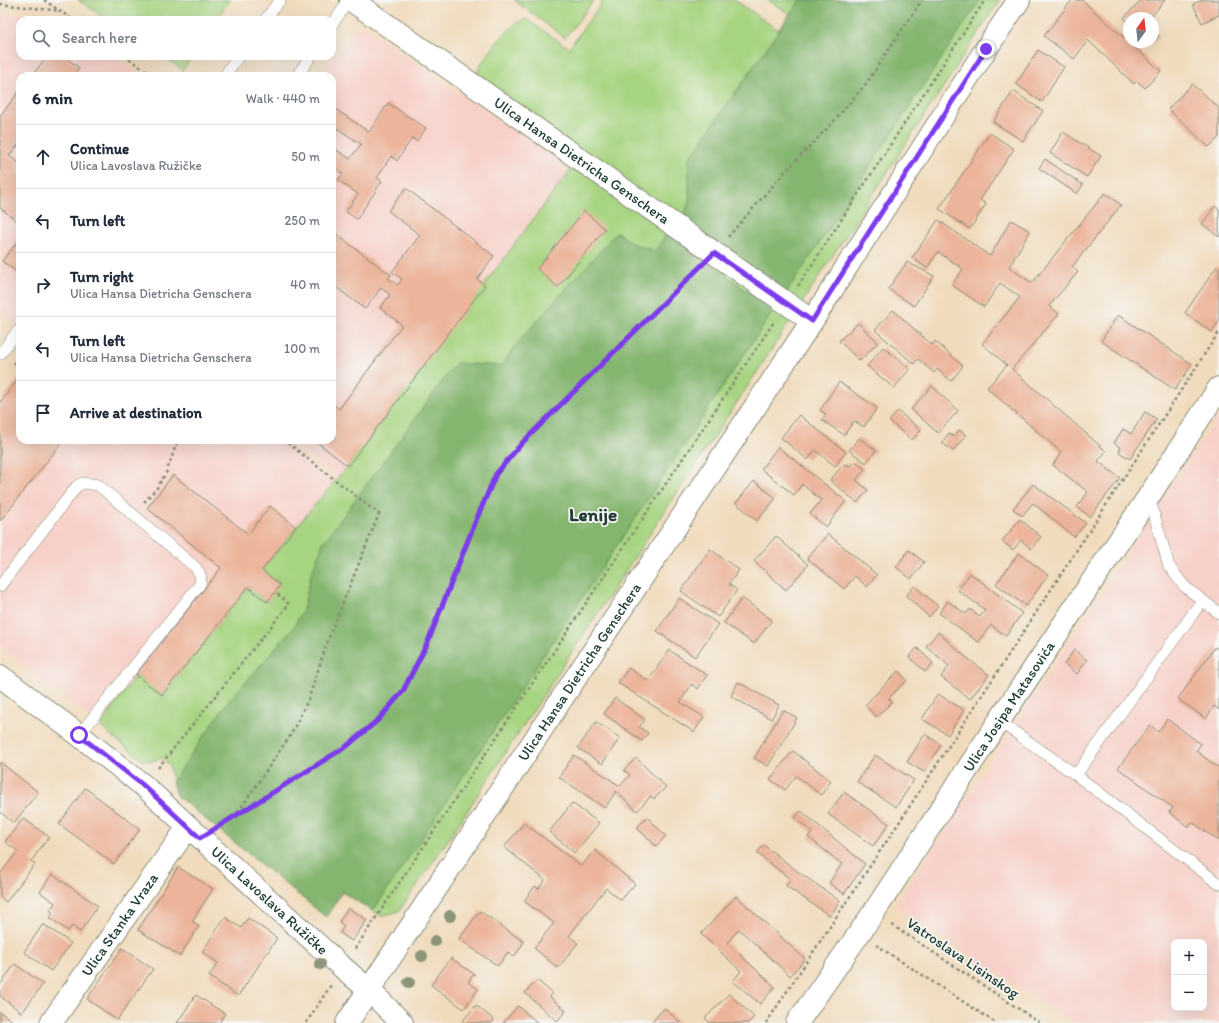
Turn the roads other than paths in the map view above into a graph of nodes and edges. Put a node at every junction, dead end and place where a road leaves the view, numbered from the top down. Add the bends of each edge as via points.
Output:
1 (280, 0) edge
2 (350, 0) edge
3 (1019, 0) edge
4 (268, 16) edge
5 (336, 19) edge
6 (236, 60) edge
7 (307, 60) edge
8 (227, 72) edge
9 (300, 72) edge
10 (812, 321) junction
11 (16, 334) edge
12 (0, 354) edge
13 (1219, 388) edge
14 (1149, 496) junction
15 (0, 586) edge
16 (1202, 601) junction
17 (1219, 613) edge
18 (0, 676) edge
19 (998, 721) junction
20 (79, 735) junction
21 (1076, 775) junction
22 (194, 832) junction
23 (1219, 884) edge
24 (369, 990) junction
25 (52, 1023) edge
26 (347, 1023) edge
27 (402, 1023) edge
28 (797, 1023) edge

1 - 4 lane
2 - 5 lane
2 - 10 street, Ulica Hansa Dietricha Genschera
3 - 10 street, Ulica Hansa Dietricha Genschera
6 - 8 lane
7 - 9 lane
10 - 24 street, Ulica Hansa Dietricha Genschera
11 - 12 lane
13 - 14 street, Ulica Josipa Matasovića
14 - 16 lane via 1169,566 1184,586
14 - 19 street, Ulica Josipa Matasovića
15 - 20 lane via 76,486 82,483 98,485 195,567 202,578 200,584
16 - 17 lane
16 - 21 lane
18 - 20 street, Ulica Lavoslava Ružičke
19 - 21 lane
19 - 28 street, Ulica Josipa Matasovića via 874,912
20 - 22 street, Ulica Lavoslava Ružičke via 144,786
21 - 23 lane
22 - 24 street, Ulica Lavoslava Ružičke
22 - 25 street, Ulica Stanka Vraza
24 - 26 street, Ulica Hansa Dietricha Genschera
24 - 27 street, Ulica Lavoslava Ružičke

